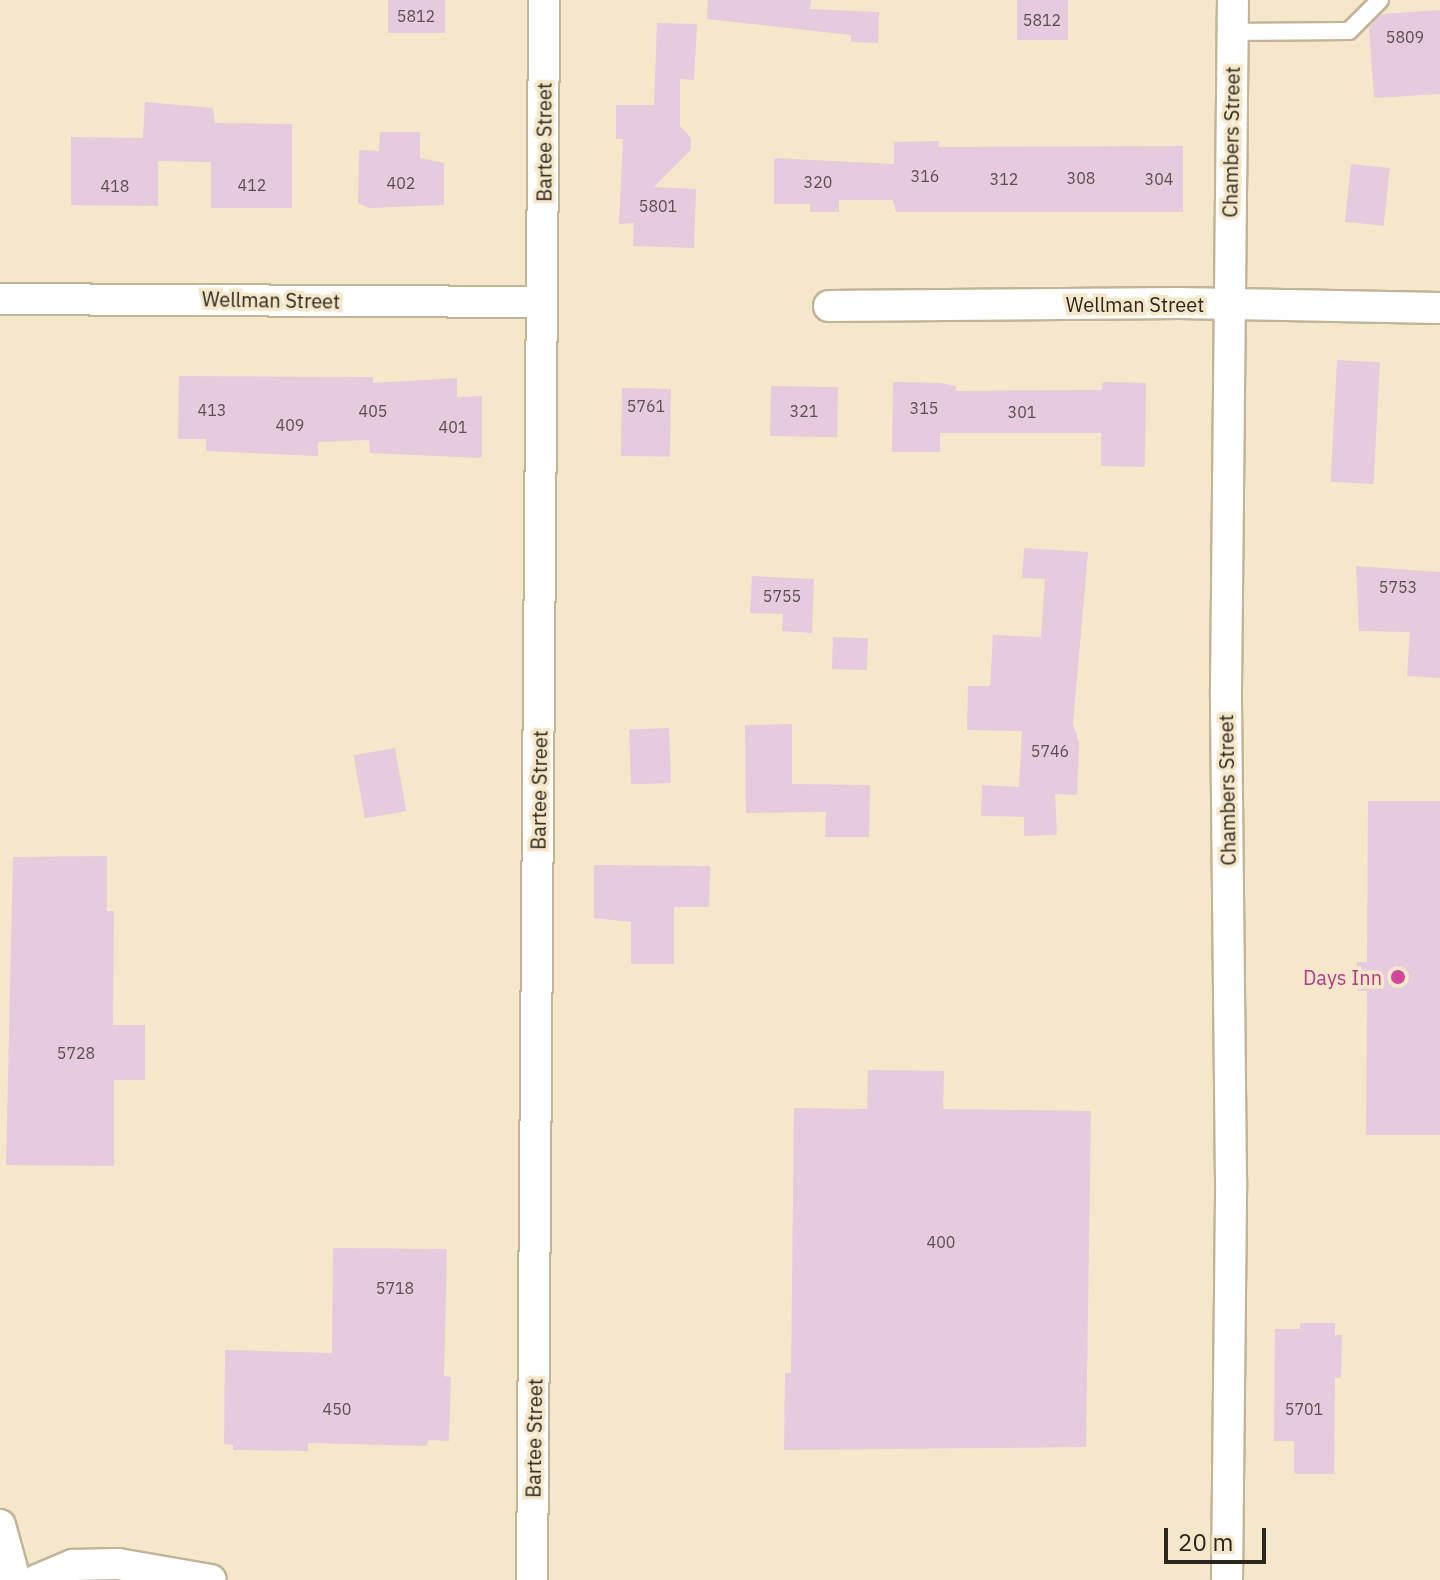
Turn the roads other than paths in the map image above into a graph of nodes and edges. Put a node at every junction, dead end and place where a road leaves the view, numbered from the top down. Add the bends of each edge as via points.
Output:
1 (544, 0) edge
2 (1233, 0) edge
3 (1380, 0) edge
4 (1232, 32) junction
5 (0, 299) edge
6 (542, 302) junction
7 (1229, 304) junction
8 (829, 306) dead end
9 (1440, 308) edge
10 (0, 1525) edge
11 (15, 1580) edge
12 (37, 1580) edge
13 (211, 1580) edge
14 (532, 1580) edge
15 (1227, 1580) edge

1 - 6 street, Bartee Street
2 - 4 street, Chambers Street
3 - 4 lane via 1349,31
4 - 7 street, Chambers Street
5 - 6 street, Wellman Street
6 - 14 street, Bartee Street
7 - 8 street, Wellman Street
7 - 9 street, Wellman Street
7 - 15 street, Chambers Street
10 - 11 street
12 - 13 street via 73,1565 118,1564

